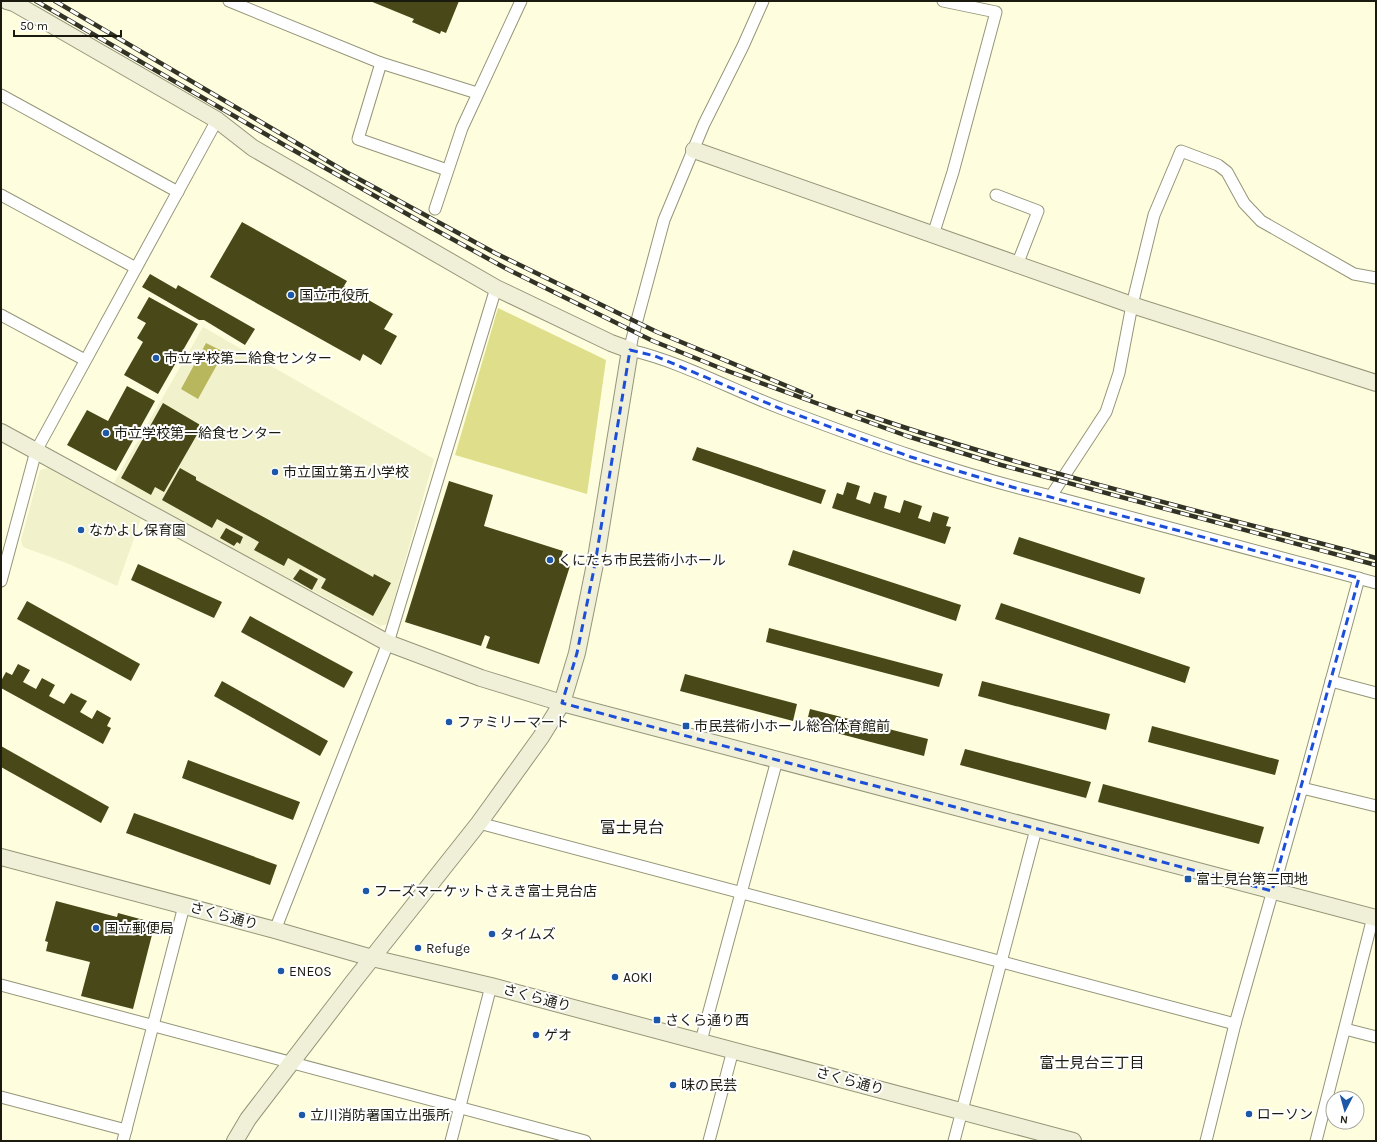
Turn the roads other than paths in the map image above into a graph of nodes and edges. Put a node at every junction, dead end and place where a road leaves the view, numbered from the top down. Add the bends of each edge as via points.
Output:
1 (3, 1) edge
2 (7, 1) edge
3 (229, 1) edge
4 (521, 1) edge
5 (763, 1) edge
6 (943, 1) edge
7 (1, 5) edge
8 (381, 63) junction
9 (1, 94) edge
10 (477, 94) junction
11 (217, 120) junction
12 (694, 150) junction
13 (448, 170) junction
14 (178, 192) junction
15 (1, 195) edge
16 (996, 195) dead end
17 (436, 209) dead end
18 (933, 235) junction
19 (1017, 265) junction
20 (136, 268) junction
21 (1376, 278) edge
22 (496, 288) junction
23 (1132, 305) junction
24 (1, 315) edge
25 (630, 350) junction
26 (86, 360) junction
27 (1376, 383) edge
28 (1, 432) edge
29 (36, 451) junction
30 (1051, 496) junction
31 (3, 567) edge
32 (1359, 578) junction
33 (1, 581) edge
34 (1376, 582) edge
35 (388, 643) junction
36 (1331, 681) junction
37 (1376, 693) edge
38 (562, 703) junction
39 (777, 760) junction
40 (1302, 788) junction
41 (1376, 806) edge
42 (479, 824) junction
43 (1036, 828) junction
44 (1, 857) edge
45 (1272, 891) junction
46 (742, 893) junction
47 (184, 906) junction
48 (1374, 918) edge
49 (275, 930) junction
50 (372, 958) junction
51 (1001, 962) junction
52 (1, 985) edge
53 (491, 986) junction
54 (1235, 1024) junction
55 (153, 1025) junction
56 (1345, 1029) junction
57 (1376, 1037) edge
58 (701, 1042) junction
59 (733, 1050) junction
60 (292, 1063) junction
61 (1, 1097) edge
62 (459, 1108) junction
63 (962, 1111) junction
64 (125, 1136) edge
65 (235, 1141) edge
66 (451, 1141) edge
67 (585, 1141) edge
68 (709, 1141) edge
69 (954, 1141) edge
70 (1073, 1141) edge
71 (1206, 1141) edge
72 (1316, 1141) edge

1 - 7 street
2 - 11 street via 14,2
3 - 8 street
4 - 10 street
5 - 12 street
6 - 18 street via 996,12 954,172
8 - 10 street
8 - 13 street via 358,139
9 - 14 street
10 - 13 street
11 - 14 street
11 - 22 street via 253,148
12 - 18 street
12 - 25 street via 664,220
13 - 17 street
14 - 20 street
15 - 20 street
16 - 19 street via 1038,211
18 - 19 street
19 - 23 street
20 - 26 street
21 - 23 street via 1354,274 1261,221 1244,203 1227,172 1218,165 1181,151 1154,215
22 - 25 street via 610,343
22 - 35 street
23 - 27 street
23 - 30 street via 1118,373 1106,412
24 - 26 street
25 - 30 street via 656,356 779,408 911,457
25 - 38 street via 578,653
26 - 29 street
28 - 29 street
29 - 31 street
29 - 35 street
30 - 32 street
31 - 33 street
32 - 34 street
32 - 36 street
35 - 38 street via 481,678
35 - 49 street
36 - 37 street
36 - 40 street
38 - 39 street
38 - 42 street via 537,743
39 - 43 street
39 - 46 street
40 - 41 street
40 - 45 street
42 - 46 street
42 - 50 street
43 - 45 street
43 - 51 street
44 - 47 street, さくら通り
45 - 48 street
45 - 54 street
46 - 51 street
46 - 58 street
47 - 49 street, さくら通り
47 - 55 street
48 - 56 street
49 - 50 street, さくら通り
50 - 53 street, さくら通り
50 - 60 street
51 - 54 street
51 - 63 street
52 - 55 street
53 - 58 street, さくら通り
53 - 62 street
54 - 71 street
55 - 60 street
55 - 64 street
56 - 57 street
56 - 72 street
58 - 59 street, さくら通り
59 - 63 street, さくら通り
59 - 68 street
60 - 62 street
60 - 65 street via 248,1119
61 - 64 street
62 - 66 street
62 - 67 street
63 - 69 street
63 - 70 street, さくら通り

